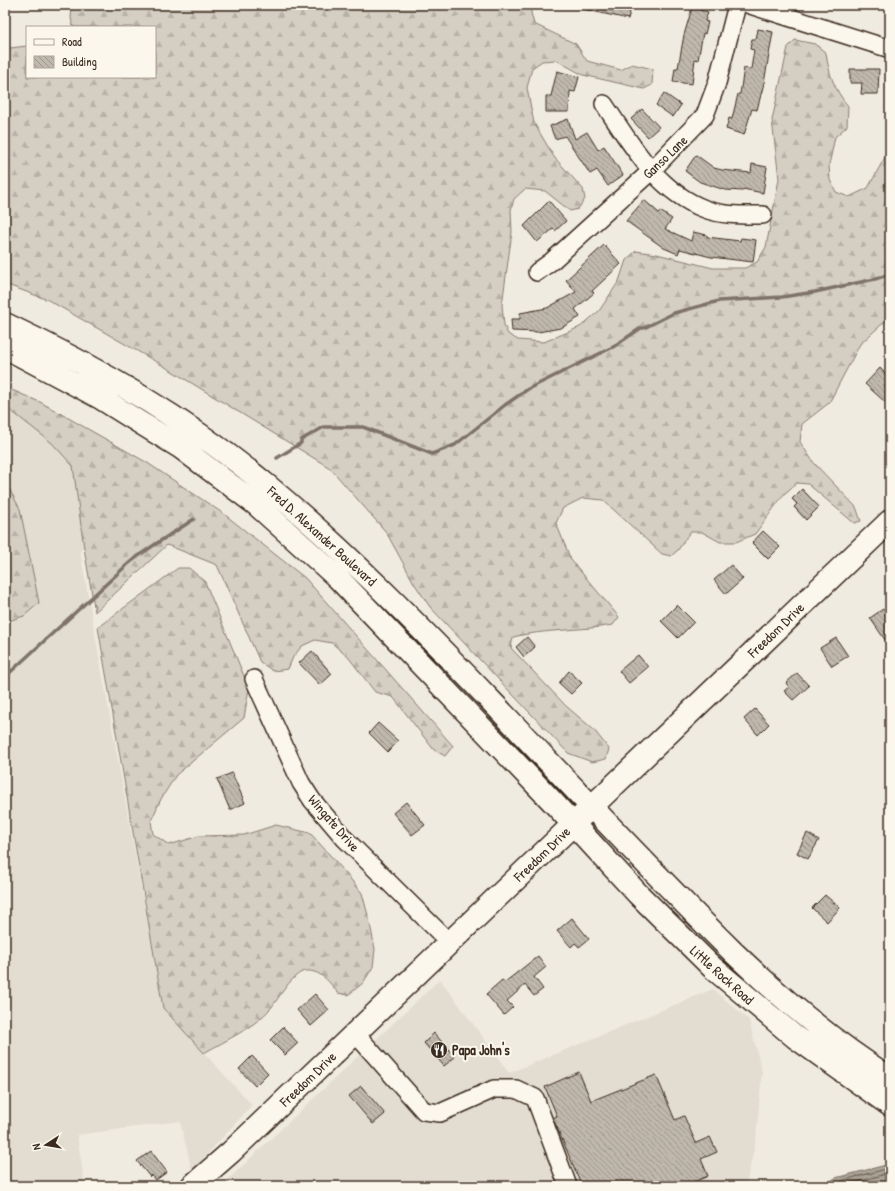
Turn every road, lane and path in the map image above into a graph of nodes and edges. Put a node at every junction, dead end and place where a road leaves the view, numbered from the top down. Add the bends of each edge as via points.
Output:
1 (737, 5) edge
2 (750, 5) edge
3 (890, 49) edge
4 (604, 104) dead end
5 (651, 171) junction
6 (763, 215) dead end
7 (537, 272) dead end
8 (5, 324) edge
9 (5, 347) edge
10 (890, 521) edge
11 (254, 679) dead end
12 (592, 807) junction
13 (573, 824) junction
14 (450, 942) junction
15 (355, 1033) junction
16 (890, 1078) edge
17 (890, 1105) edge
18 (192, 1186) edge
19 (568, 1186) edge

1 - 5 street, Ganso Lane via 717,82 705,115
2 - 3 street
4 - 5 street
5 - 6 street via 690,202 706,209 732,215
5 - 7 street, Ganso Lane
8 - 12 main road, Fred D. Alexander Boulevard via 146,401 193,431 268,486 422,629
9 - 13 main road, Fred D. Alexander Boulevard via 99,397 180,447 257,505 338,578
10 - 12 main road, Freedom Drive
11 - 14 street, Wingate Drive via 301,782 312,800 345,839
12 - 13 main road, Freedom Drive
12 - 16 main road, Little Rock Road via 692,911 772,989
13 - 14 main road, Freedom Drive
13 - 17 main road, Little Rock Road via 638,894 713,968 795,1037
14 - 15 main road, Freedom Drive
15 - 18 main road, Freedom Drive
15 - 19 street via 424,1111 440,1113 494,1089 516,1089 535,1098

